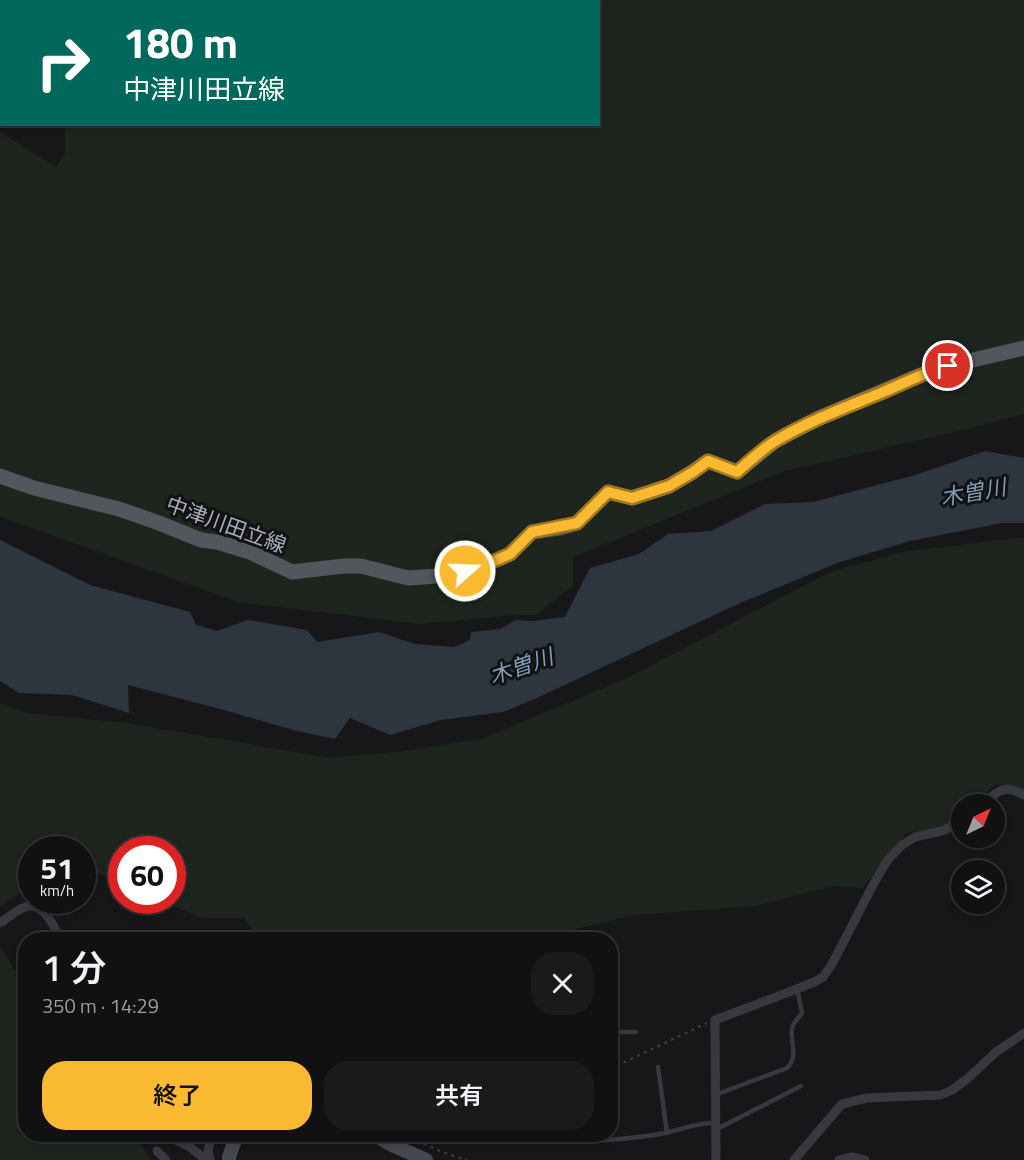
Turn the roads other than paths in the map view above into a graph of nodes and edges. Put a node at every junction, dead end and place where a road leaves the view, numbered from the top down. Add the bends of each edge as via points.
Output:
1 (1024, 348) edge
2 (0, 476) edge
3 (995, 794) edge
4 (1024, 795) edge
5 (951, 826) edge
6 (0, 923) edge
7 (57, 932) edge
8 (796, 989) junction
9 (618, 1032) edge
10 (636, 1032) dead end
11 (1024, 1033) edge
12 (658, 1067) dead end
13 (801, 1086) dead end
14 (715, 1095) junction
15 (715, 1126) junction
16 (667, 1133) junction
17 (618, 1139) edge
18 (180, 1142) edge
19 (210, 1142) edge
20 (234, 1142) edge
21 (387, 1142) edge
22 (157, 1151) dead end
23 (166, 1160) edge
24 (208, 1160) edge
25 (229, 1160) edge
26 (426, 1160) edge
27 (716, 1160) edge
28 (794, 1160) edge
29 (839, 1160) edge
30 (865, 1160) edge

1 - 2 main road, 中津川田立線 via 934,369 819,418 775,441 737,472 708,461 669,486 632,498 608,492 577,523 532,532 510,554 452,575 408,578 361,566 292,572 250,552 201,540 119,509
3 - 4 street via 1012,789
5 - 8 street via 902,845 874,883 823,977
6 - 7 street via 25,907 36,906
8 - 14 street via 715,1020
8 - 14 lane via 802,1013 792,1028 792,1063
9 - 10 lane
11 - 28 street via 941,1095 867,1098 842,1104
12 - 16 lane
13 - 15 lane
14 - 15 street
15 - 16 lane via 702,1122
15 - 27 street
16 - 17 lane
18 - 24 street
19 - 24 street
20 - 25 street
21 - 26 street
22 - 23 street
29 - 30 street

